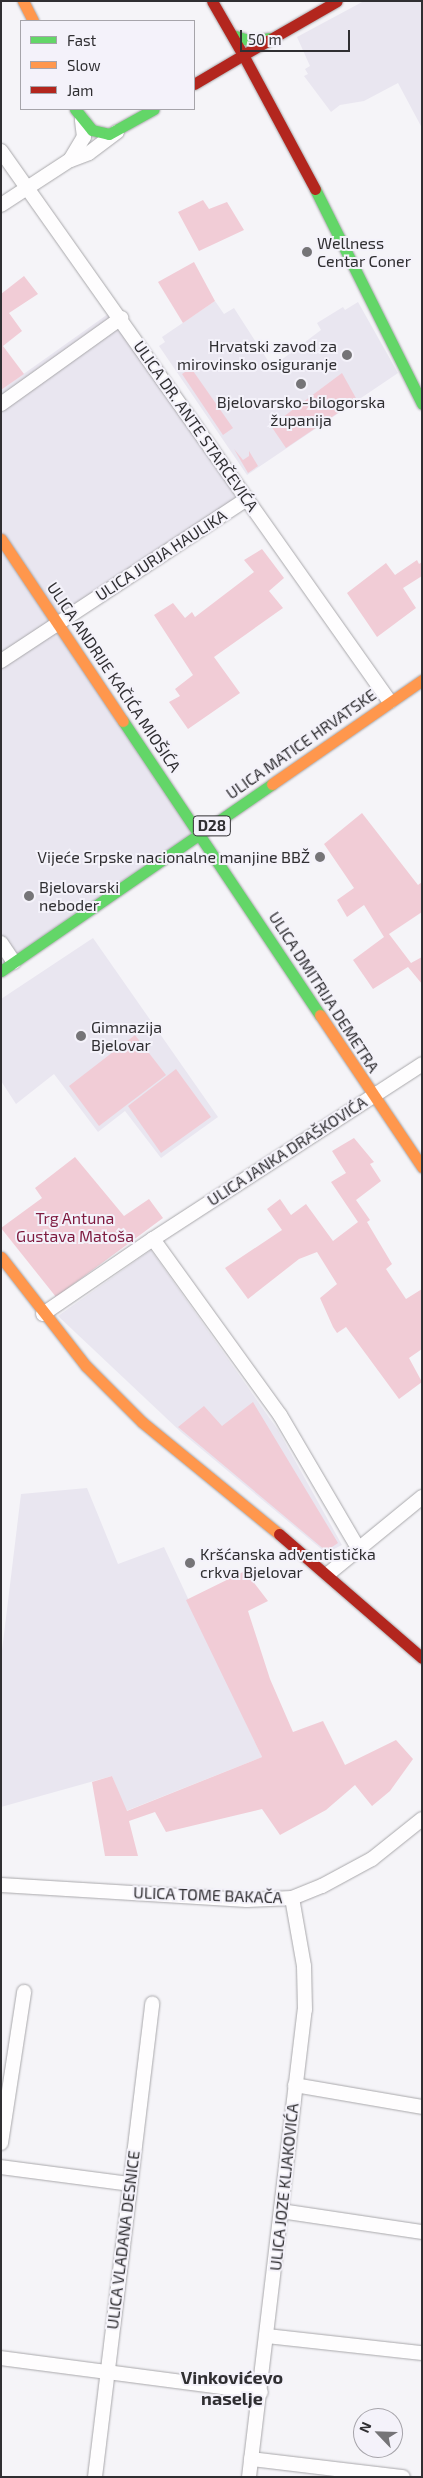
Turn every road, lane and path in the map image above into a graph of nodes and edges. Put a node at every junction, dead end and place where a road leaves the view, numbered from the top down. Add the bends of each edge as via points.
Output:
1 (24, 1) edge
2 (212, 1) edge
3 (337, 1) edge
4 (33, 20) edge
5 (232, 35) junction
6 (275, 36) junction
7 (243, 55) junction
8 (195, 83) edge
9 (152, 110) edge
10 (78, 114) edge
11 (117, 132) junction
12 (1, 151) edge
13 (70, 160) junction
14 (27, 188) junction
15 (1, 205) edge
16 (121, 318) junction
17 (1, 404) edge
18 (422, 404) edge
19 (247, 499) junction
20 (1, 538) edge
21 (59, 622) junction
22 (1, 661) edge
23 (422, 680) edge
24 (390, 702) junction
25 (200, 834) junction
26 (1, 943) edge
27 (14, 962) junction
28 (1, 971) edge
29 (422, 1064) edge
30 (372, 1095) junction
31 (422, 1167) edge
32 (154, 1239) junction
33 (1, 1257) edge
34 (43, 1314) junction
35 (422, 1497) edge
36 (358, 1548) junction
37 (328, 1574) junction
38 (422, 1658) edge
39 (422, 1819) edge
40 (1, 1885) edge
41 (292, 1898) junction
42 (24, 1992) dead end
43 (152, 2003) dead end
44 (295, 2085) junction
45 (422, 2107) edge
46 (1, 2144) edge
47 (1, 2167) edge
48 (130, 2184) junction
49 (281, 2211) junction
50 (422, 2232) edge
51 (267, 2336) junction
52 (422, 2353) edge
53 (1, 2358) edge
54 (108, 2373) junction
55 (261, 2392) junction
56 (251, 2459) junction
57 (95, 2477) edge
58 (249, 2477) edge
59 (403, 2477) edge

1 - 4 street
2 - 5 street
3 - 6 street
5 - 6 street via 252,41
5 - 7 street
6 - 7 street
7 - 8 street
7 - 18 street via 312,183
9 - 11 street
10 - 11 street via 102,134
10 - 13 street via 84,137
11 - 13 street via 89,153
12 - 14 street, ULICA DR. ANTE STARČEVIĆA
13 - 14 street
14 - 15 street
14 - 16 street, ULICA DR. ANTE STARČEVIĆA
16 - 17 street
16 - 19 street, ULICA DR. ANTE STARČEVIĆA
19 - 21 street, ULICA JURJA HAULIKA
19 - 24 street, ULICA DR. ANTE STARČEVIĆA
20 - 21 street, ULICA ANDRIJE KAČIĆA MIOŠIĆA
21 - 22 street, ULICA JURJA HAULIKA
21 - 25 street, ULICA ANDRIJE KAČIĆA MIOŠIĆA
23 - 24 street, ULICA MATICE HRVATSKE / D28
24 - 25 street, ULICA MATICE HRVATSKE / D28
25 - 27 street, ULICA MATICE HRVATSKE / D28
25 - 30 street, ULICA DMITRIJA DEMETRA
26 - 27 street
27 - 28 street, ULICA MATICE HRVATSKE / D28
29 - 30 street, ULICA JANKA DRAŠKOVIĆA
30 - 31 street, ULICA DMITRIJA DEMETRA
30 - 32 street, ULICA JANKA DRAŠKOVIĆA
32 - 34 street
32 - 36 street via 280,1415
33 - 34 street
34 - 37 street via 86,1366 142,1422
35 - 36 street
36 - 37 street
37 - 38 street
39 - 41 street, ULICA TOME BAKAČA via 372,1859
40 - 41 street, ULICA TOME BAKAČA via 247,1900
41 - 44 street, ULICA JOZE KLJAKOVIĆA via 305,2010
42 - 46 street
43 - 48 street, ULICA VLADANA DESNICE
44 - 45 street
44 - 49 street, ULICA JOZE KLJAKOVIĆA
47 - 48 street
48 - 54 street, ULICA VLADANA DESNICE
49 - 50 street
49 - 51 street, ULICA JOZE KLJAKOVIĆA
51 - 52 street
51 - 55 street, ULICA JOZE KLJAKOVIĆA
53 - 54 street
54 - 55 street
54 - 57 street, ULICA VLADANA DESNICE
55 - 56 street, ULICA JOZE KLJAKOVIĆA
56 - 58 street, ULICA JOZE KLJAKOVIĆA
56 - 59 street

